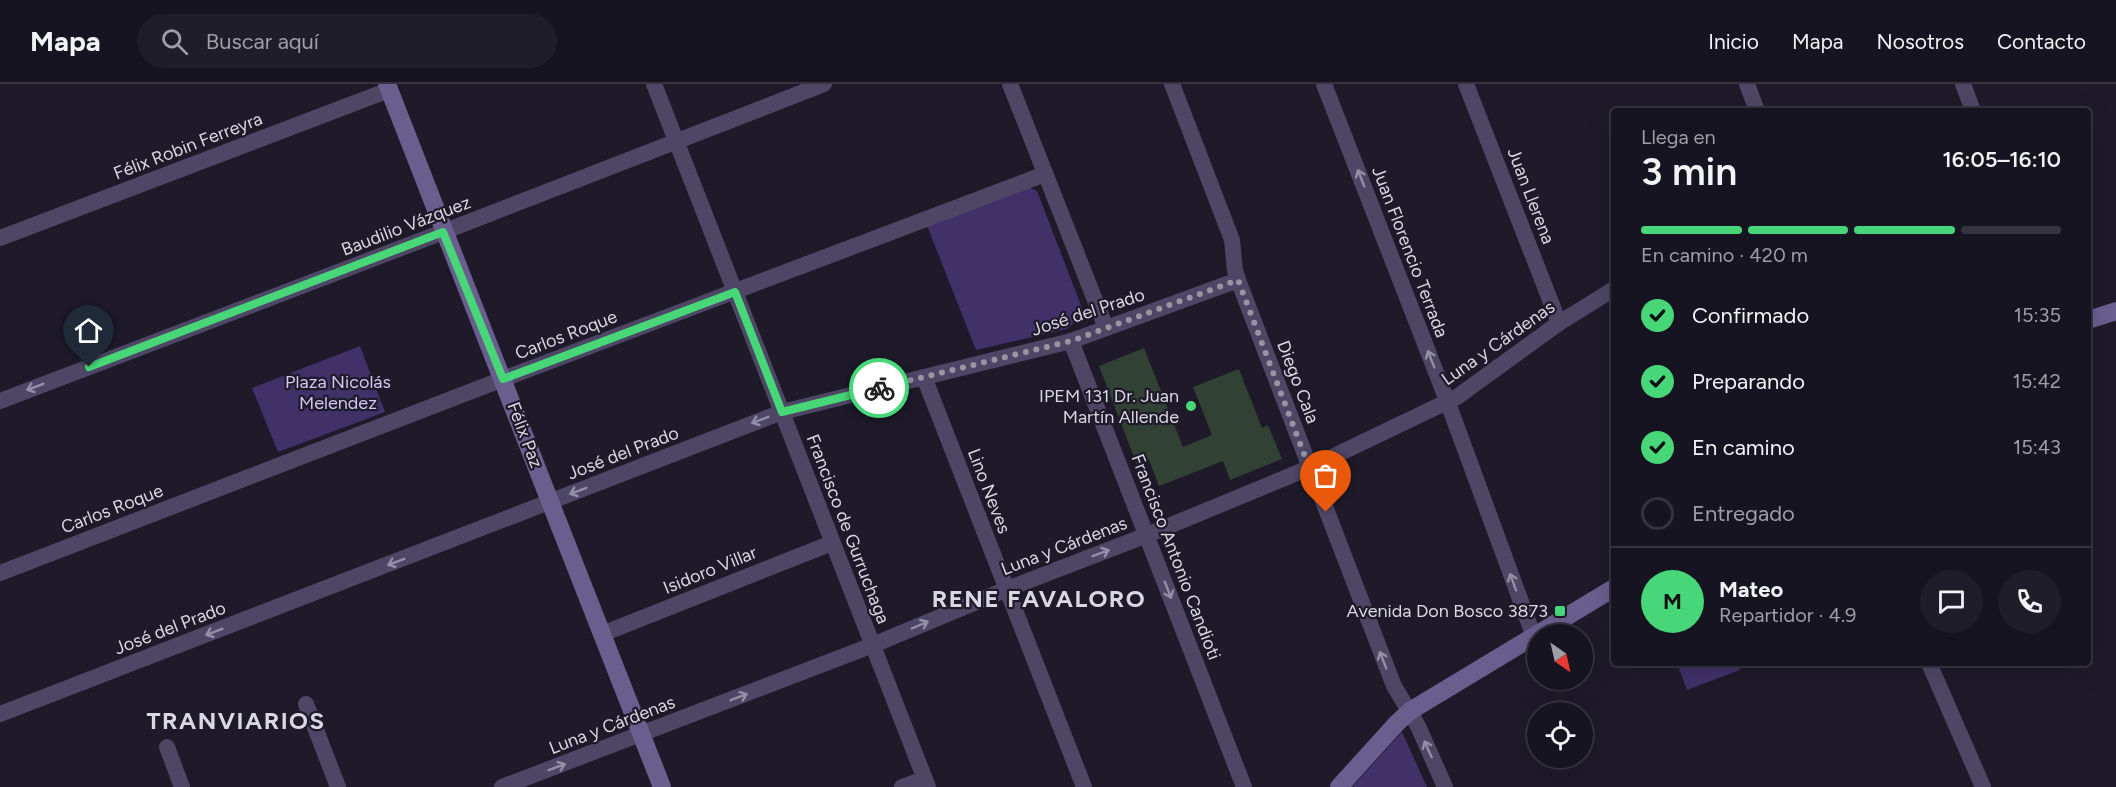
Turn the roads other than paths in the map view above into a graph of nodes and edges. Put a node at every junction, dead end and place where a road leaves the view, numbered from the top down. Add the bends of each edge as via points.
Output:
1 (654, 84) edge
2 (824, 84) edge
3 (1010, 84) edge
4 (1172, 84) edge
5 (1324, 84) edge
6 (1466, 84) edge
7 (1747, 84) edge
8 (1963, 84) edge
9 (388, 87) edge
10 (1756, 108) edge
11 (1972, 108) edge
12 (676, 141) junction
13 (1045, 174) junction
14 (443, 232) junction
15 (0, 238) edge
16 (1238, 280) junction
17 (1611, 291) edge
18 (735, 292) junction
19 (2116, 311) edge
20 (2091, 319) edge
21 (1559, 323) junction
22 (1106, 328) junction
23 (1071, 341) junction
24 (924, 377) junction
25 (503, 379) junction
26 (0, 401) edge
27 (1448, 403) junction
28 (782, 412) junction
29 (1309, 468) junction
30 (551, 502) junction
31 (1147, 535) junction
32 (832, 543) junction
33 (0, 573) edge
34 (1007, 589) junction
35 (1611, 590) edge
36 (1529, 624) edge
37 (1555, 624) edge
38 (602, 634) junction
39 (1527, 641) edge
40 (873, 645) junction
41 (1930, 666) edge
42 (306, 704) dead end
43 (1410, 711) junction
44 (0, 714) edge
45 (642, 735) junction
46 (167, 747) dead end
47 (926, 783) edge
48 (182, 787) edge
49 (338, 787) edge
50 (502, 787) edge
51 (662, 787) edge
52 (902, 787) edge
53 (1084, 787) edge
54 (1244, 787) edge
55 (1339, 787) edge
56 (1445, 787) edge
57 (1983, 787) edge

1 - 12 street, Francisco de Gurruchaga
2 - 12 street, Baudilio Vázquez
3 - 13 street
4 - 16 street, Diego Cala via 1229,230
27 -> 5 street, Juan Florencio Terrada
6 - 21 street, Juan Llerena
7 - 10 street
8 - 11 street
9 - 14 main road, Félix Paz
9 - 15 street, Félix Robin Ferreyra
12 - 14 street, Baudilio Vázquez
12 - 18 street, Francisco de Gurruchaga
13 - 18 street, Carlos Roque
13 - 22 street
14 - 25 main road, Félix Paz
14 -> 26 street, Baudilio Vázquez
16 - 22 street, José del Prado
16 - 29 street, Diego Cala
17 - 21 street, Luna y Cárdenas
18 - 25 street, Carlos Roque
18 - 28 street, Francisco de Gurruchaga
19 - 20 main road
21 - 27 street, Luna y Cárdenas
22 - 23 street, José del Prado
23 - 24 street, José del Prado
23 - 31 street, Francisco Antonio Candioti
24 - 28 street, José del Prado
24 - 34 street, Lino Neves
25 - 30 main road, Félix Paz
25 - 33 street, Carlos Roque
27 - 29 street, Luna y Cárdenas
36 -> 27 street, Juan Florencio Terrada
28 -> 30 street, José del Prado
28 - 32 street, Francisco de Gurruchaga
29 - 31 street, Luna y Cárdenas
43 -> 29 street, Diego Cala via 1394,686
30 - 38 main road, Félix Paz
30 -> 44 street, José del Prado
34 -> 31 street, Luna y Cárdenas
31 -> 54 street, Francisco Antonio Candioti
32 - 38 street, Isidoro Villar
32 - 40 street, Francisco de Gurruchaga
40 -> 34 street, Luna y Cárdenas
34 - 53 street, Lino Neves
35 - 37 main road
38 - 45 main road, Félix Paz
39 - 43 main road
45 -> 40 street, Luna y Cárdenas
40 - 47 street, Francisco de Gurruchaga
41 - 57 street
42 - 49 street
43 - 55 main road
56 -> 43 street, Diego Cala
50 -> 45 street, Luna y Cárdenas
45 - 51 main road, Félix Paz
46 - 48 street
47 - 52 street

